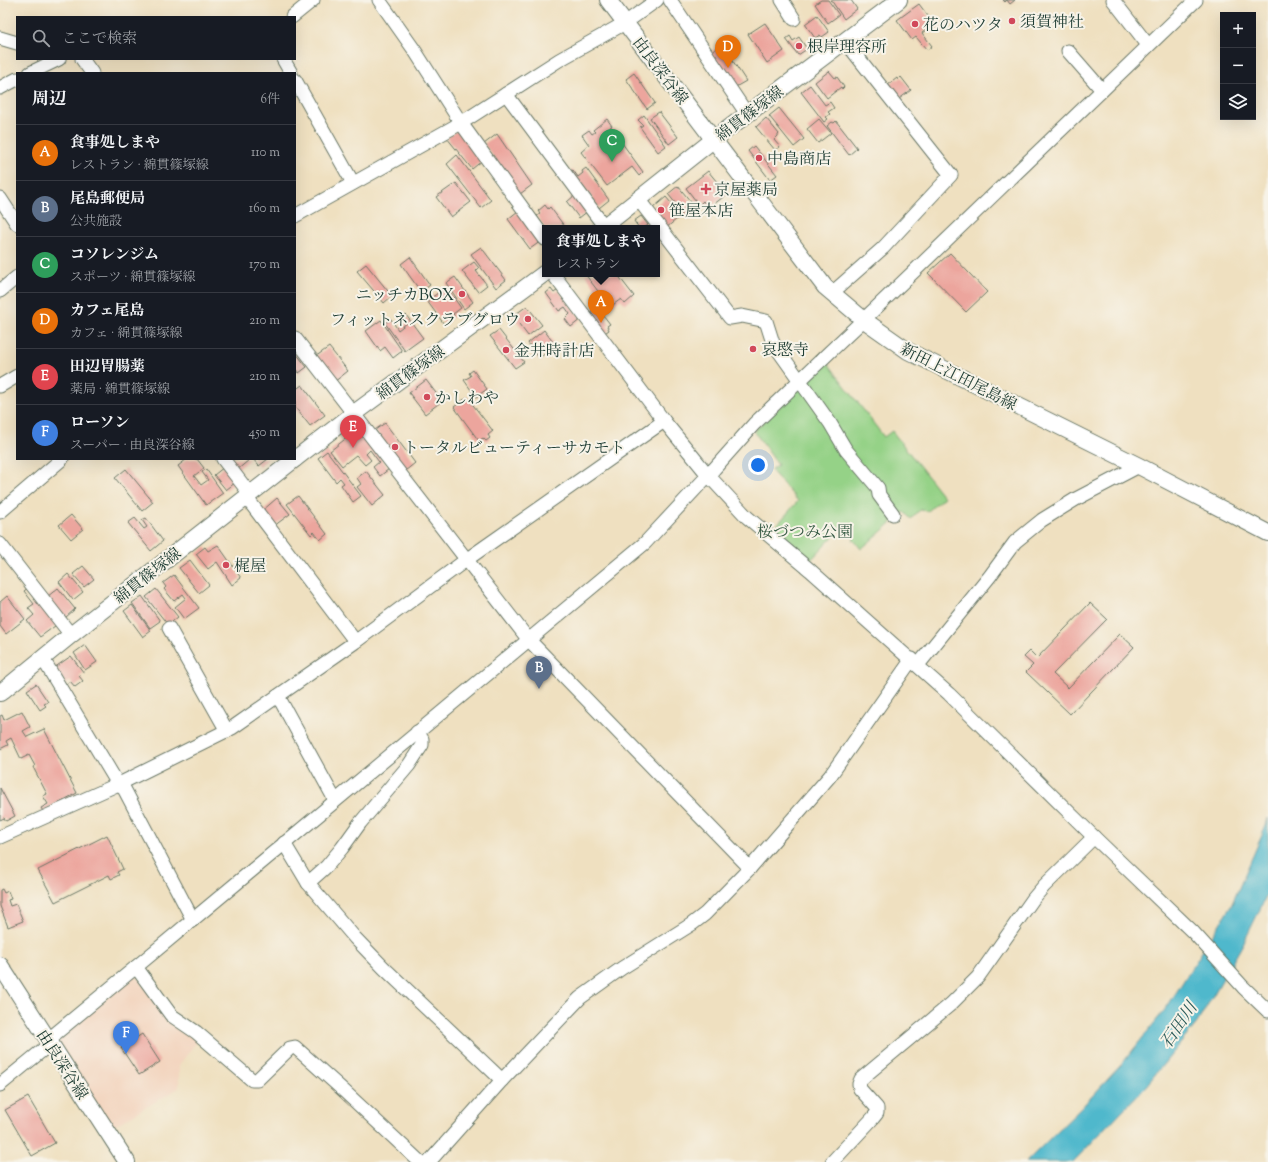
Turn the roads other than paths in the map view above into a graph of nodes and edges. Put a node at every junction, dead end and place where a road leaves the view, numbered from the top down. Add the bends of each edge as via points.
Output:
1 (313, 0) edge
2 (379, 0) edge
3 (608, 0) edge
4 (657, 0) edge
5 (670, 0) edge
6 (782, 0) edge
7 (899, 0) edge
8 (1113, 0) edge
9 (1196, 0) edge
10 (293, 16) edge
11 (794, 19) dead end
12 (625, 23) junction
13 (0, 38) edge
14 (845, 40) junction
15 (16, 43) edge
16 (1148, 45) junction
17 (1068, 51) dead end
18 (57, 60) edge
19 (83, 60) edge
20 (284, 60) edge
21 (32, 72) edge
22 (91, 72) edge
23 (290, 72) edge
24 (16, 80) edge
25 (296, 82) edge
26 (0, 88) edge
27 (1102, 90) junction
28 (506, 94) junction
29 (747, 114) junction
30 (461, 123) junction
31 (713, 140) junction
32 (353, 183) junction
33 (0, 198) edge
34 (638, 199) junction
35 (296, 215) edge
36 (16, 222) edge
37 (602, 225) edge
38 (606, 225) edge
39 (658, 225) edge
40 (660, 227) edge
41 (542, 235) edge
42 (542, 275) edge
43 (555, 277) edge
44 (16, 278) edge
45 (0, 291) edge
46 (832, 293) junction
47 (864, 320) junction
48 (296, 339) edge
49 (16, 377) edge
50 (799, 381) junction
51 (0, 386) edge
52 (353, 414) junction
53 (664, 421) junction
54 (296, 458) edge
55 (61, 460) edge
56 (224, 460) edge
57 (294, 460) edge
58 (1139, 466) junction
59 (708, 476) junction
60 (248, 495) junction
61 (0, 512) edge
62 (893, 514) dead end
63 (1268, 534) edge
64 (0, 544) edge
65 (466, 560) junction
66 (169, 628) dead end
67 (72, 635) junction
68 (528, 639) junction
69 (355, 641) junction
70 (43, 659) junction
71 (915, 662) junction
72 (0, 693) edge
73 (278, 696) junction
74 (227, 731) junction
75 (416, 732) junction
76 (120, 783) junction
77 (335, 800) junction
78 (0, 837) edge
79 (1094, 837) junction
80 (284, 843) junction
81 (750, 868) junction
82 (308, 883) junction
83 (193, 920) junction
84 (0, 965) edge
85 (136, 967) junction
86 (1268, 1011) edge
87 (50, 1044) junction
88 (502, 1080) junction
89 (0, 1084) edge
90 (127, 1162) edge
91 (420, 1162) edge
92 (429, 1162) edge
93 (832, 1162) edge

1 - 10 street
2 - 30 street via 416,51
3 - 12 main road, 由良深谷線
4 - 12 street
5 - 29 street
6 - 11 street
7 - 14 main road, 綿貫篠塚線
8 - 16 street
9 - 16 street
12 - 28 street via 559,60
12 - 31 main road, 由良深谷線
13 - 15 street
14 - 29 main road, 綿貫篠塚線
14 - 46 street via 951,175 883,248
16 - 27 street
17 - 27 street
18 - 21 street
19 - 22 street
20 - 23 street
24 - 26 street
25 - 32 street
27 - 47 street
28 - 30 street
28 - 37 street
29 - 31 main road, 綿貫篠塚線
30 - 32 street
30 - 41 street
31 - 34 main road, 綿貫篠塚線
31 - 46 main road, 新田上江田尾島線
32 - 35 street
33 - 36 street
34 - 38 main road, 綿貫篠塚線
34 - 39 street
40 - 50 street via 730,318 742,316 766,321 773,343
42 - 52 main road, 綿貫篠塚線
43 - 53 street
44 - 45 street
46 - 47 main road, 新田上江田尾島線
47 - 50 street
47 - 58 main road, 新田上江田尾島線 via 908,351
48 - 52 street
49 - 51 street
50 - 59 street via 754,424
50 - 62 street via 846,450 878,488 879,495
52 - 54 main road, 綿貫篠塚線
52 - 65 street
53 - 59 street
53 - 65 street
55 - 61 street
56 - 60 street
57 - 60 main road, 綿貫篠塚線
58 - 63 main road, 新田上江田尾島線
58 - 71 street via 1042,520 1016,542 990,576
59 - 68 street via 645,543
59 - 71 street via 747,517
60 - 67 main road, 綿貫篠塚線
60 - 69 street
64 - 67 street
65 - 68 street
65 - 69 street
66 - 74 street
67 - 70 main road, 綿貫篠塚線
68 - 75 street
68 - 81 street
69 - 73 street
70 - 72 main road, 綿貫篠塚線
70 - 76 street
71 - 79 street
71 - 81 street via 830,776
73 - 74 street
73 - 77 street
74 - 76 street
75 - 77 street
75 - 82 street via 422,739 422,745 409,765 327,866
76 - 78 street
76 - 83 street
77 - 80 street
79 - 86 street via 1194,933
79 - 93 street via 1033,899 978,977 951,1004 861,1079 860,1089 877,1108 877,1113
80 - 82 street
80 - 83 street
81 - 88 street via 705,914 580,998
82 - 88 street via 384,968
83 - 85 street
84 - 87 main road, 由良深谷線
85 - 87 street via 56,1034
85 - 91 street via 171,1015 196,1032 252,1080 257,1080 290,1048 295,1047
87 - 89 street
87 - 90 main road, 由良深谷線
88 - 92 street

